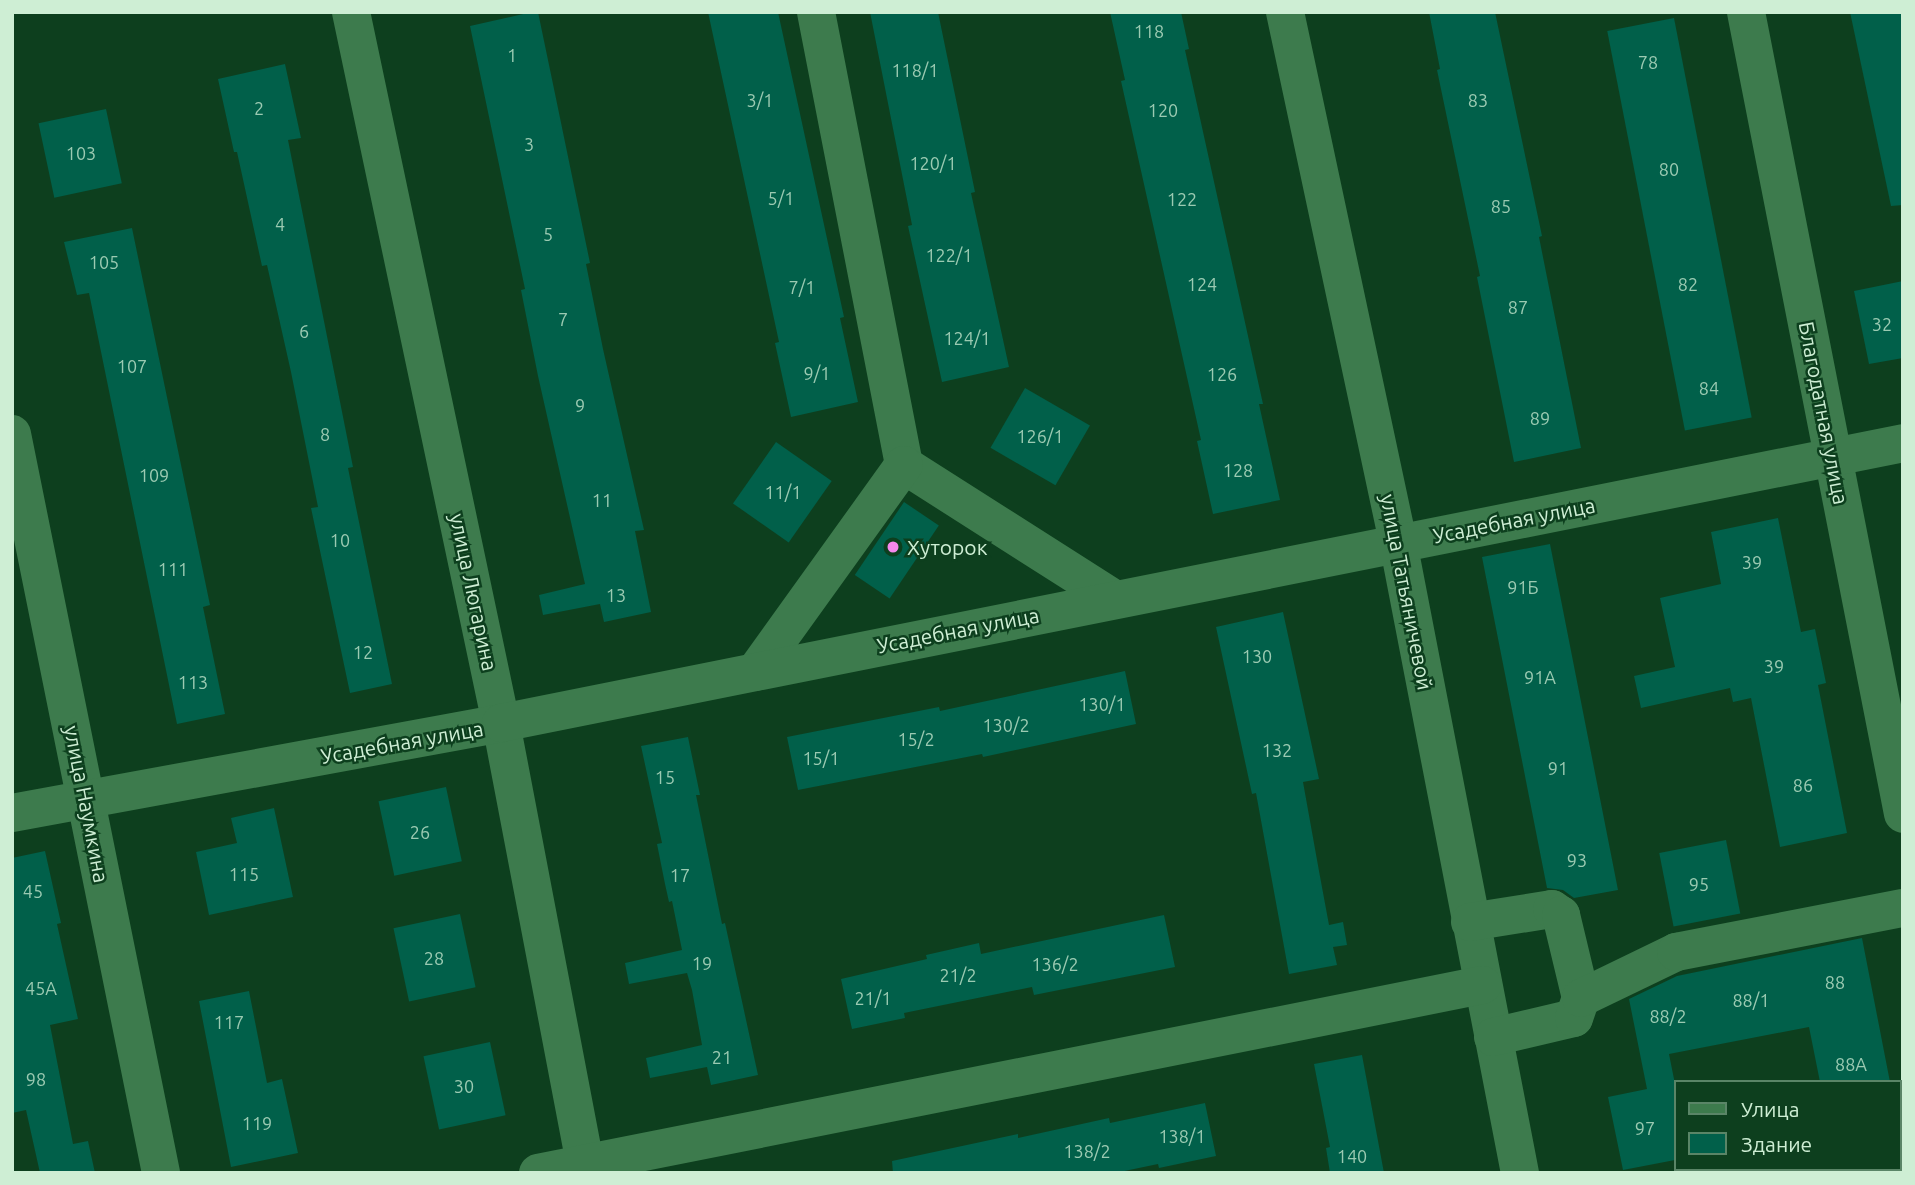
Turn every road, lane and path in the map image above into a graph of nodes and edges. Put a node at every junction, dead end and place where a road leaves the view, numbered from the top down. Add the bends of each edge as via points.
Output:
1 (351, 12) edge
2 (816, 12) edge
3 (1285, 12) edge
4 (1746, 12) edge
5 (12, 434) edge
6 (1903, 443) edge
7 (1833, 458) junction
8 (904, 465) junction
9 (1398, 542) junction
10 (1114, 599) junction
11 (755, 671) junction
12 (501, 723) junction
13 (86, 800) junction
14 (12, 813) edge
15 (1903, 814) edge
16 (1903, 908) edge
17 (1470, 922) junction
18 (1482, 985) junction
19 (1581, 998) junction
20 (1493, 1037) junction
21 (586, 1168) edge
22 (161, 1173) edge
23 (538, 1173) edge
24 (1520, 1173) edge

1 - 12 street, улица Люгарина
2 - 8 street
3 - 9 street, улица Татьяничевой
4 - 7 street, Благодатная улица
5 - 13 street, улица Наумкина
6 - 7 street, Усадебная улица
7 - 9 street, Усадебная улица
7 - 15 street, Благодатная улица
8 - 10 street
8 - 11 street
9 - 10 street, Усадебная улица
9 - 17 street, улица Татьяничевой
10 - 11 street, Усадебная улица
11 - 12 street, Усадебная улица
12 - 13 street, Усадебная улица
12 - 21 street, улица Люгарина
13 - 14 street, Усадебная улица
13 - 22 street, улица Наумкина
16 - 19 street via 1676,951
17 - 18 street, улица Татьяничевой
17 - 19 street via 1552,909 1561,915
18 - 20 street, улица Татьяничевой
18 - 21 street
19 - 20 street via 1574,1018
20 - 24 street, улица Татьяничевой
21 - 23 street

